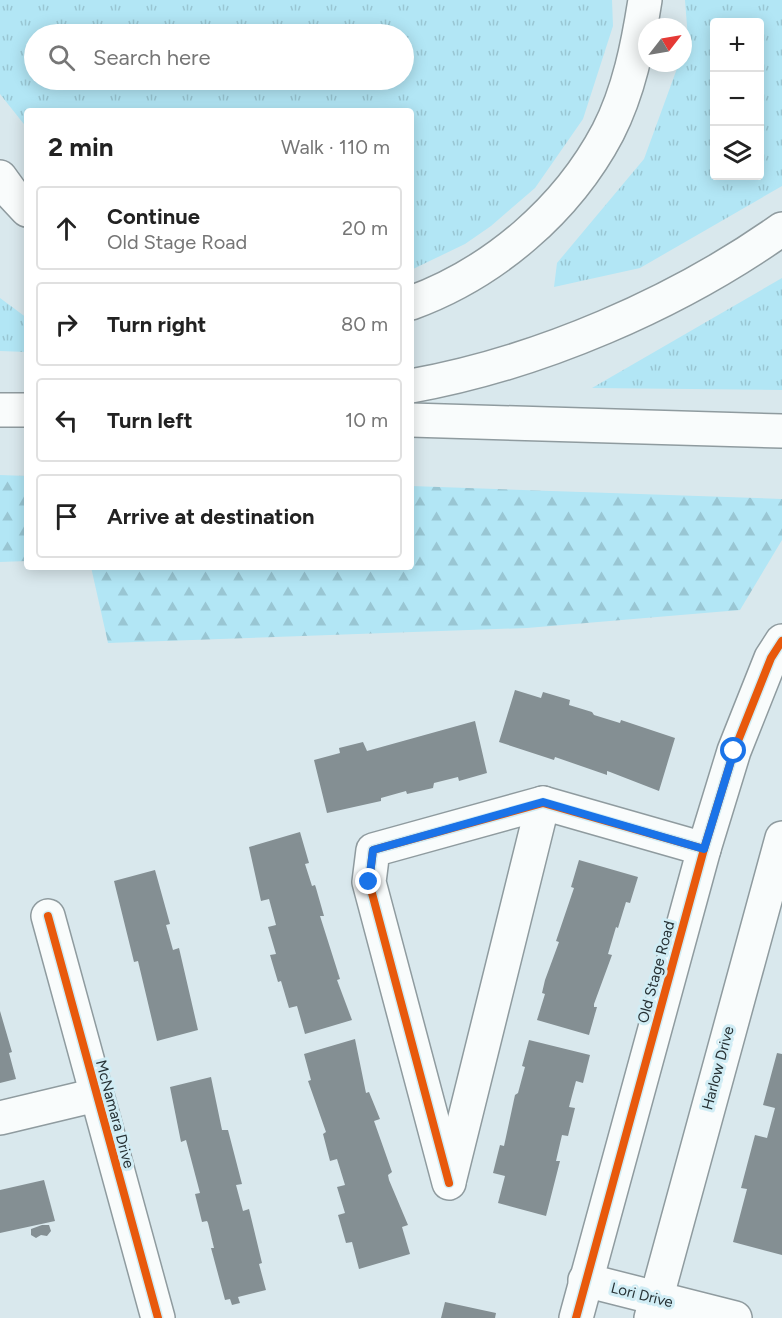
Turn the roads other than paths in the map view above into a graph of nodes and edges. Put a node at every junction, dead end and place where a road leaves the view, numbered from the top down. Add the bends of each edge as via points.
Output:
1 (645, 0) edge
2 (0, 177) edge
3 (24, 207) edge
4 (782, 229) edge
5 (414, 302) edge
6 (414, 385) edge
7 (0, 410) edge
8 (24, 410) edge
9 (414, 420) edge
10 (782, 431) edge
11 (782, 641) edge
12 (543, 802) junction
13 (782, 838) edge
14 (704, 849) junction
15 (48, 916) dead end
16 (96, 1095) junction
17 (0, 1118) edge
18 (585, 1280) junction
19 (653, 1308) edge
20 (158, 1318) edge
21 (576, 1318) edge
22 (735, 1318) edge

1 - 5 main road via 635,59 608,132 561,202 500,256 445,291
2 - 3 main road
4 - 6 main road via 754,249 656,303 560,344 454,378
7 - 8 main road
9 - 10 main road
11 - 14 main road, Old Stage Road via 771,658 734,751
12 - 12 main road via 373,850 369,882 449,1183
12 - 14 main road
13 - 19 main road, Harlow Drive
14 - 18 main road, Old Stage Road
15 - 16 main road, McNamara Drive
16 - 17 main road
16 - 20 main road, McNamara Drive
18 - 19 main road, Lori Drive
18 - 21 main road, Old Stage Road
19 - 22 main road, Lori Drive

